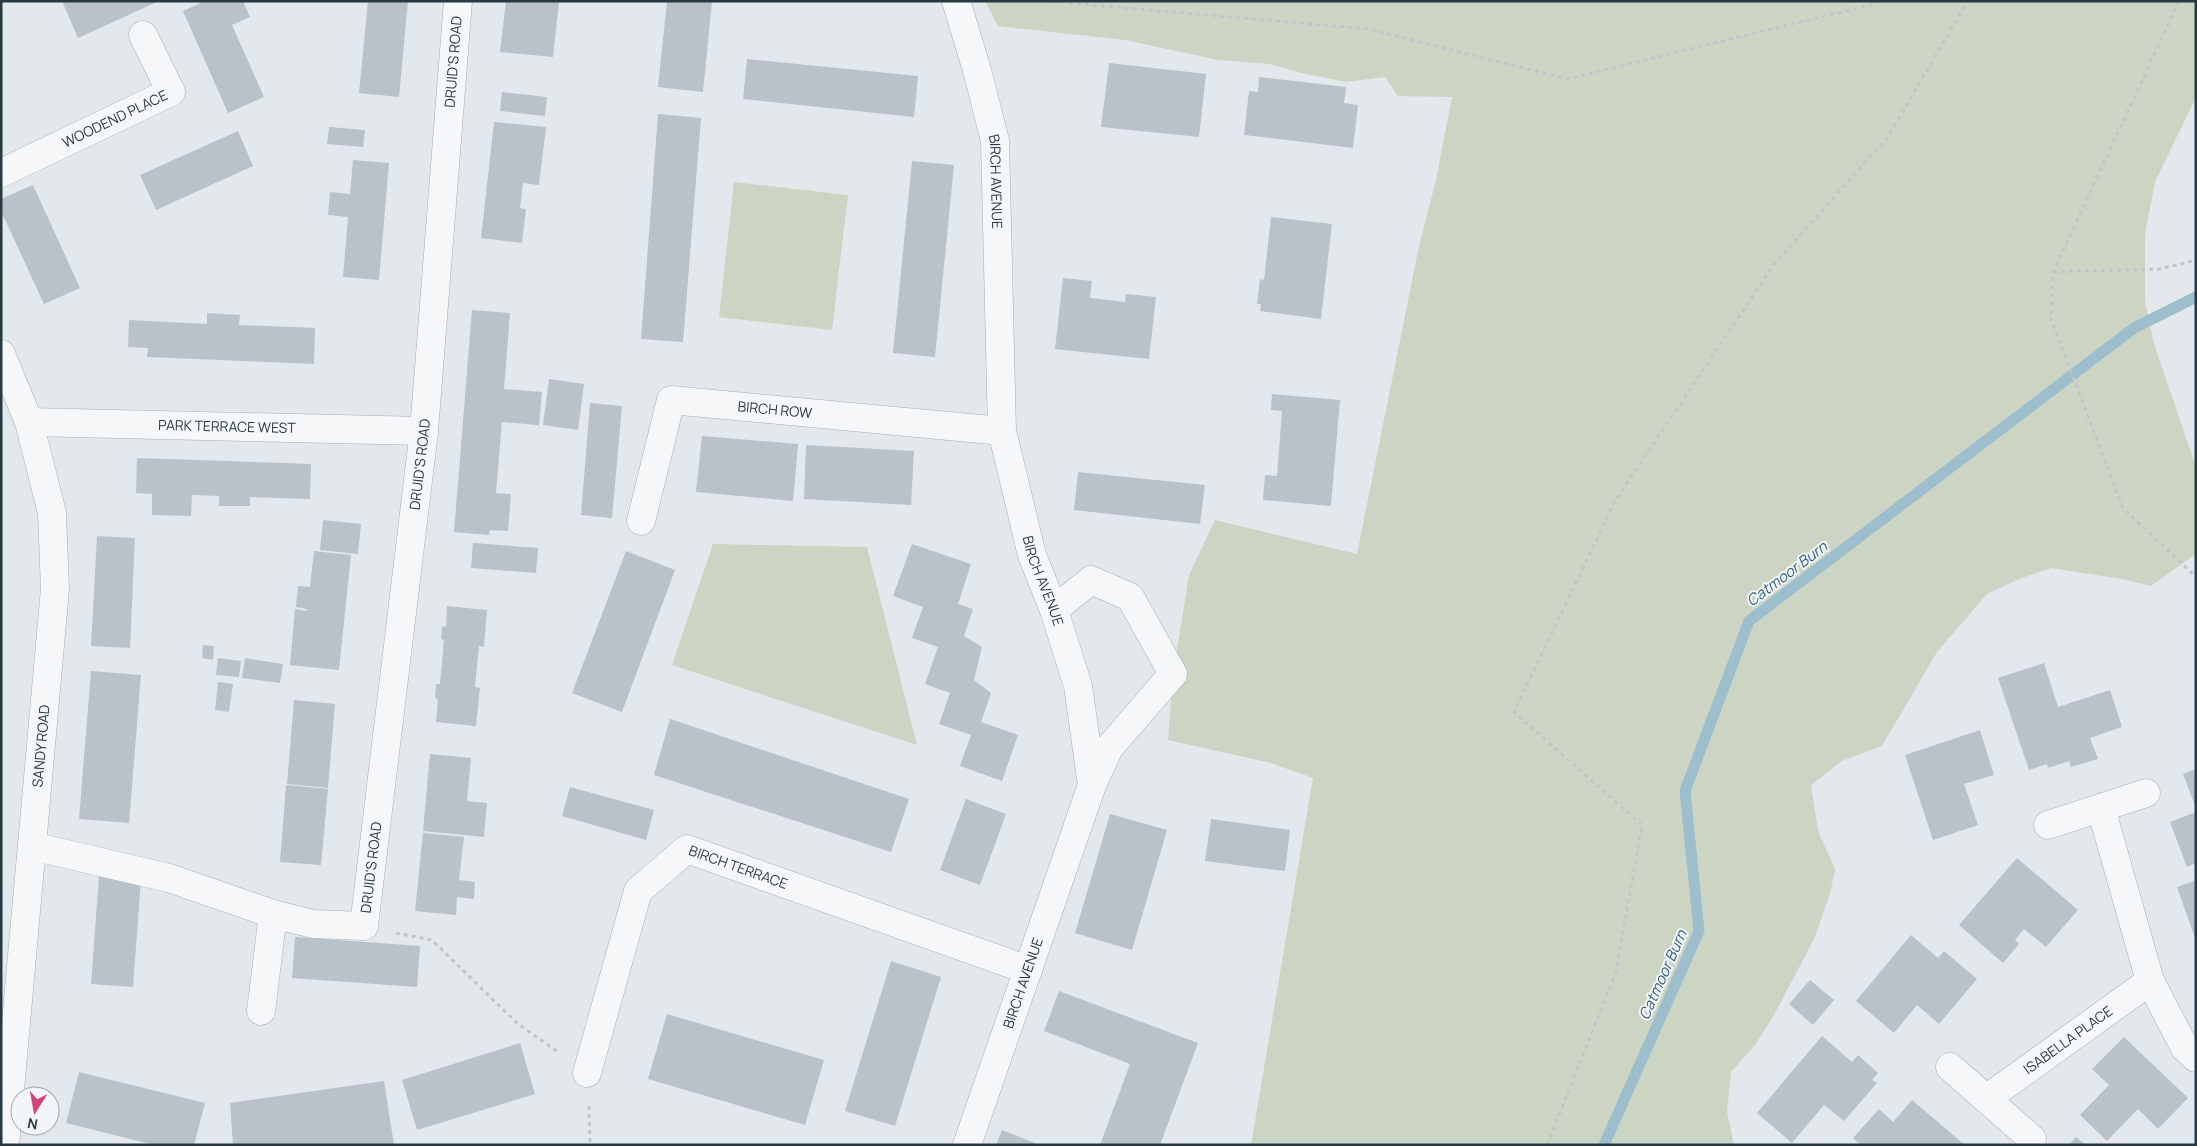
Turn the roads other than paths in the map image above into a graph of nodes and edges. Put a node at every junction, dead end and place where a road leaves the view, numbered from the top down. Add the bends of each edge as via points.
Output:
1 (458, 1) edge
2 (956, 1) edge
3 (143, 35) dead end
4 (1, 173) edge
5 (3, 363) edge
6 (29, 422) junction
7 (424, 431) junction
8 (1002, 432) junction
9 (640, 521) dead end
10 (1054, 610) junction
11 (1092, 785) junction
12 (2146, 793) dead end
13 (2101, 808) junction
14 (2048, 825) dead end
15 (32, 846) junction
16 (273, 914) junction
17 (1028, 970) junction
18 (2150, 981) junction
19 (260, 1011) dead end
20 (2196, 1058) edge
21 (1950, 1067) dead end
22 (587, 1073) road end
23 (1986, 1099) junction
24 (2032, 1139) dead end
25 (5, 1145) edge
26 (967, 1145) edge

1 - 7 street, DRUID'S ROAD
2 - 8 street, BIRCH AVENUE via 995,141
3 - 4 street, WOODEND PLACE via 171,92
5 - 6 street, SANDY ROAD
6 - 7 street, PARK TERRACE WEST
6 - 15 street, SANDY ROAD via 52,514 55,589
7 - 16 street, DRUID'S ROAD via 364,926 313,924
8 - 9 street, BIRCH ROW via 671,400
8 - 10 street, BIRCH AVENUE via 1032,555
10 - 11 street, BIRCH AVENUE via 1078,686
10 - 11 street via 1090,580 1130,597 1173,674 1109,748
11 - 17 street, BIRCH AVENUE
12 - 13 street
13 - 14 street
13 - 18 street
15 - 16 street via 168,878
15 - 25 street, SANDY ROAD
16 - 19 street
17 - 22 street, BIRCH TERRACE via 687,849 638,892
17 - 26 street, BIRCH AVENUE
18 - 20 street via 2185,1048
18 - 23 street, ISABELLA PLACE
21 - 23 street
23 - 24 street

